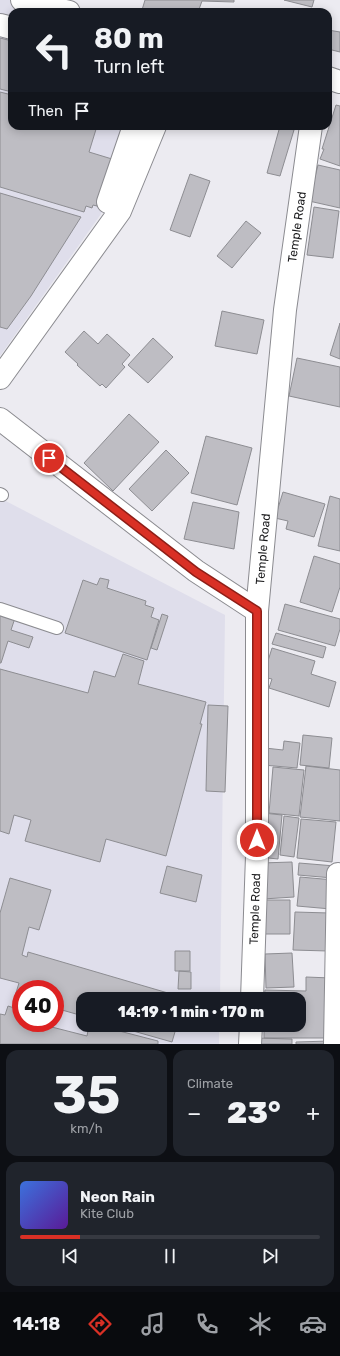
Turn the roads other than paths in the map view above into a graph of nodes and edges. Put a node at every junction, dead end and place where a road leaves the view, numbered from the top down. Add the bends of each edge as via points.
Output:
1 (22, 0) edge
2 (53, 8) edge
3 (133, 130) edge
4 (153, 130) edge
5 (310, 130) edge
6 (0, 354) edge
7 (0, 378) edge
8 (0, 420) edge
9 (0, 609) edge
10 (257, 611) junction
11 (57, 628) dead end
12 (338, 874) dead end
13 (252, 992) edge
14 (251, 1032) edge
15 (250, 1044) edge
16 (335, 1044) edge

1 - 2 street
3 - 6 street via 110,199
4 - 7 street via 120,211
5 - 10 street, Temple Road via 285,310
8 - 10 street via 196,572
9 - 11 lane
10 - 13 street, Temple Road via 257,856
12 - 16 street
14 - 15 street

